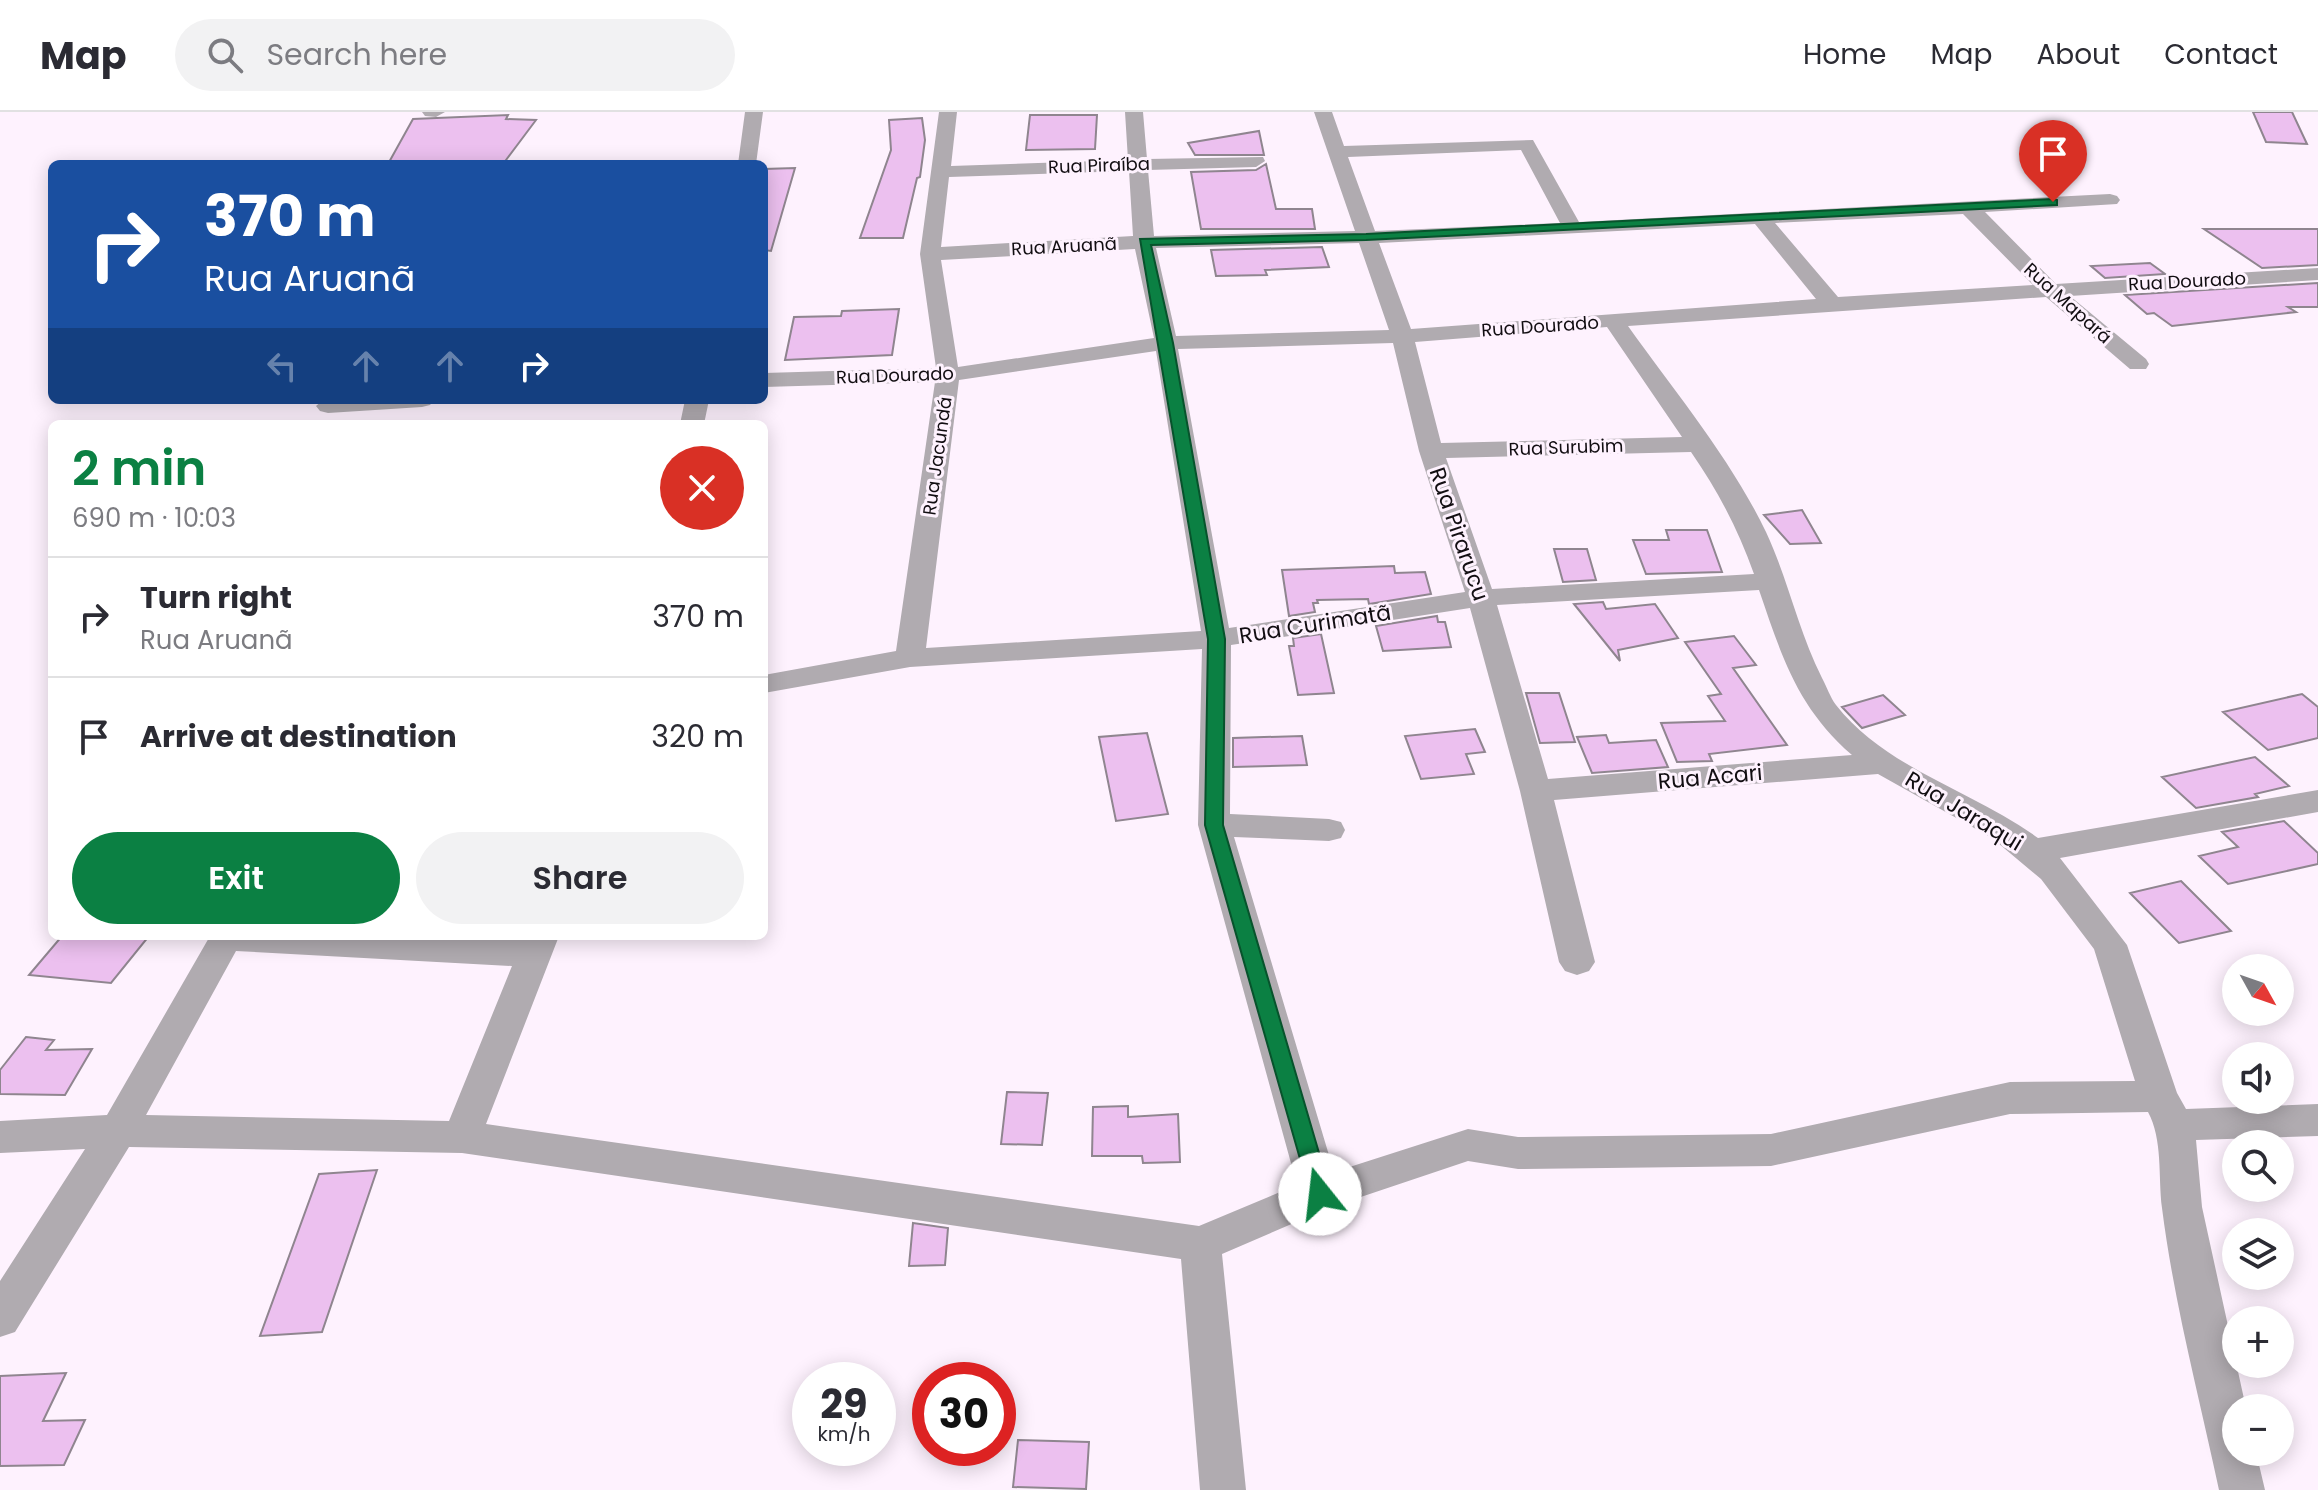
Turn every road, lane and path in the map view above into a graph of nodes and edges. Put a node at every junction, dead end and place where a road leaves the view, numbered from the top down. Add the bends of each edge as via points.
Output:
1 (754, 112) edge
2 (948, 112) edge
3 (1134, 112) edge
4 (1323, 112) edge
5 (1335, 152) junction
6 (748, 160) edge
7 (1256, 161) dead end
8 (1136, 163) junction
9 (942, 172) junction
10 (2110, 200) dead end
11 (1967, 206) junction
12 (1760, 218) junction
13 (1573, 228) junction
14 (1366, 237) junction
15 (1144, 242) junction
16 (930, 254) junction
17 (2318, 274) edge
18 (2049, 289) junction
19 (1832, 304) junction
20 (1613, 320) junction
21 (1402, 336) junction
22 (1166, 343) junction
23 (2138, 364) dead end
24 (948, 375) junction
25 (768, 380) edge
26 (359, 404) edge
27 (328, 406) dead end
28 (1700, 444) junction
29 (1431, 451) junction
30 (1772, 581) junction
31 (1481, 598) junction
32 (1217, 639) junction
33 (910, 658) junction
34 (768, 683) edge
35 (1883, 763) junction
36 (1536, 791) junction
37 (2318, 801) edge
38 (1214, 825) junction
39 (1329, 830) dead end
40 (2032, 851) junction
41 (225, 940) edge
42 (315, 940) edge
43 (539, 945) edge
44 (1577, 962) dead end
45 (2167, 1110) junction
46 (2318, 1120) edge
47 (118, 1131) junction
48 (0, 1137) edge
49 (462, 1137) junction
50 (1320, 1194) junction
51 (1200, 1244) junction
52 (0, 1318) edge
53 (1223, 1490) edge
54 (2242, 1490) edge

1 - 6 street
2 - 9 street, Rua Jacundá
3 - 8 street
4 - 5 street, Rua Pirarucu
5 - 13 street via 1527,144
5 - 14 street, Rua Pirarucu
7 - 8 street, Rua Piraíba
8 - 9 street, Rua Piraíba
8 - 15 street
9 - 16 street, Rua Jacundá
10 - 11 street, Rua Aruanã
11 - 12 street, Rua Aruanã
11 - 18 street, Rua Mapará
12 - 13 street, Rua Aruanã
12 - 19 street
13 - 14 street, Rua Aruanã
14 - 15 street, Rua Aruanã
14 - 21 street, Rua Pirarucu
15 - 16 street, Rua Aruanã
15 - 22 street
16 - 24 street, Rua Jacundá
17 - 18 street, Rua Dourado
18 - 19 street, Rua Dourado
18 - 23 street, Rua Mapará
19 - 20 street, Rua Dourado
20 - 21 street, Rua Dourado
20 - 28 street, Rua Jaraqui
21 - 22 street, Rua Dourado
21 - 29 street, Rua Pirarucu
22 - 24 street, Rua Dourado
22 - 32 street
24 - 25 street, Rua Dourado
24 - 33 street, Rua Jacundá
26 - 27 street
28 - 29 street, Rua Surubim
28 - 30 street, Rua Jaraqui via 1753,533
29 - 31 street, Rua Pirarucu
30 - 31 street, Rua Curimatã
30 - 35 street, Rua Jaraqui via 1796,654 1823,709
31 - 32 street, Rua Curimatã
31 - 36 street, Rua Pirarucu
32 - 33 street, Rua Curimatã
32 - 38 street
33 - 34 street, Rua Curimatã
35 - 36 street, Rua Acari
35 - 40 street, Rua Jaraqui
36 - 44 street, Rua Pirarucu
37 - 40 street
38 - 39 street
38 - 50 street
40 - 45 street, Rua Jaraqui via 2110,945
41 - 47 street
42 - 43 street
43 - 49 street
45 - 46 street
45 - 50 street via 2010,1098 1771,1150 1518,1153 1468,1145
45 - 54 street, Rua Jaraqui via 2185,1223
47 - 48 street
47 - 49 street
47 - 52 street
49 - 51 street
50 - 51 street
51 - 53 street

